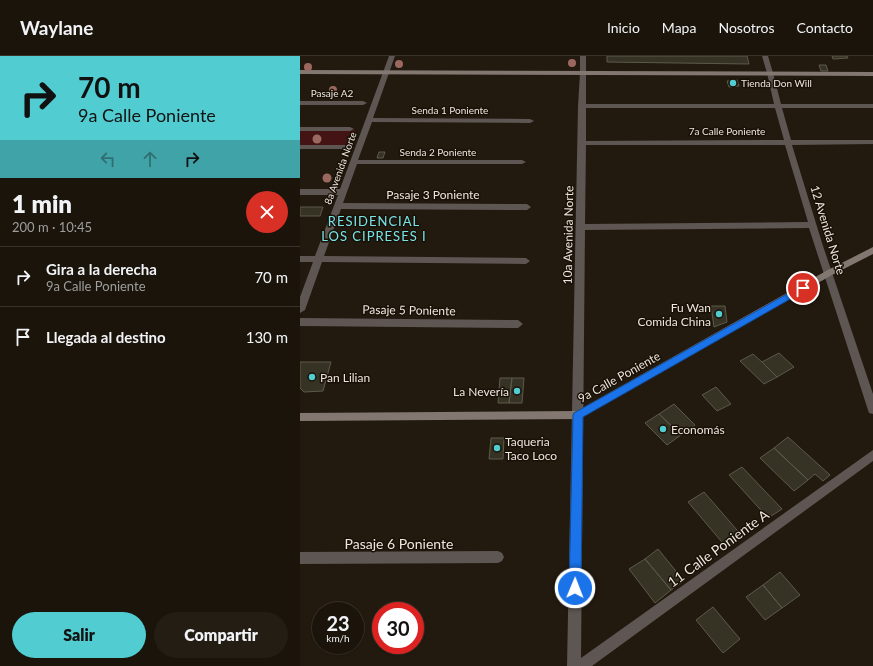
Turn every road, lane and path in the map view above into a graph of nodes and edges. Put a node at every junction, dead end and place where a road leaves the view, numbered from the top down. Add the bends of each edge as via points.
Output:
1 (392, 56) edge
2 (583, 56) edge
3 (765, 56) edge
4 (300, 72) edge
5 (386, 72) junction
6 (583, 73) junction
7 (770, 73) junction
8 (873, 74) edge
9 (300, 103) edge
10 (363, 103) dead end
11 (582, 106) junction
12 (778, 106) junction
13 (873, 106) edge
14 (369, 120) junction
15 (530, 121) dead end
16 (300, 129) edge
17 (350, 129) dead end
18 (789, 142) junction
19 (873, 142) edge
20 (582, 143) junction
21 (300, 147) edge
22 (346, 147) dead end
23 (354, 162) junction
24 (522, 162) dead end
25 (300, 192) edge
26 (343, 192) junction
27 (338, 206) junction
28 (527, 207) dead end
29 (813, 225) junction
30 (580, 227) junction
31 (873, 250) edge
32 (319, 258) junction
33 (300, 259) edge
34 (526, 262) dead end
35 (829, 273) junction
36 (300, 310) edge
37 (300, 322) edge
38 (518, 324) dead end
39 (873, 410) edge
40 (578, 415) junction
41 (300, 417) edge
42 (873, 455) edge
43 (498, 557) dead end
44 (300, 558) edge
45 (574, 666) edge
46 (581, 666) edge

1 - 5 street, 8a Avenida Norte
2 - 6 street, 10a Avenida Norte
3 - 7 street, 12 Avenida Norte
4 - 5 main road
5 - 6 main road
5 - 14 street, 8a Avenida Norte
6 - 7 main road
6 - 11 street, 10a Avenida Norte
7 - 8 main road
7 - 12 street, 12 Avenida Norte
9 - 10 street, Pasaje A2
11 - 12 street
11 - 20 street, 10a Avenida Norte
12 - 13 street
12 - 18 street, 12 Avenida Norte
14 - 15 street, Senda 1 Poniente
14 - 23 street, 8a Avenida Norte
16 - 17 street
18 - 19 street, 7a Calle Poniente
18 - 20 street, 7a Calle Poniente
18 - 29 street, 12 Avenida Norte
20 - 30 street, 10a Avenida Norte
21 - 22 street
23 - 24 street, Senda 2 Poniente
23 - 26 street, 8a Avenida Norte
25 - 26 street
26 - 27 street, 8a Avenida Norte
27 - 28 street, Pasaje 3 Poniente
27 - 32 street, 8a Avenida Norte
29 - 30 street
29 - 35 street, 12 Avenida Norte
30 - 40 street, 10a Avenida Norte
31 - 35 main road, 9a Calle Poniente
32 - 33 street
32 - 34 street
32 - 36 street, 8a Avenida Norte
35 - 39 street, 12 Avenida Norte
35 - 40 main road, 9a Calle Poniente
37 - 38 street, Pasaje 5 Poniente
40 - 41 main road, 9a Calle Poniente
40 - 45 street, 10a Avenida Norte
42 - 46 street, 11 Calle Poniente A
43 - 44 street, Pasaje 6 Poniente

